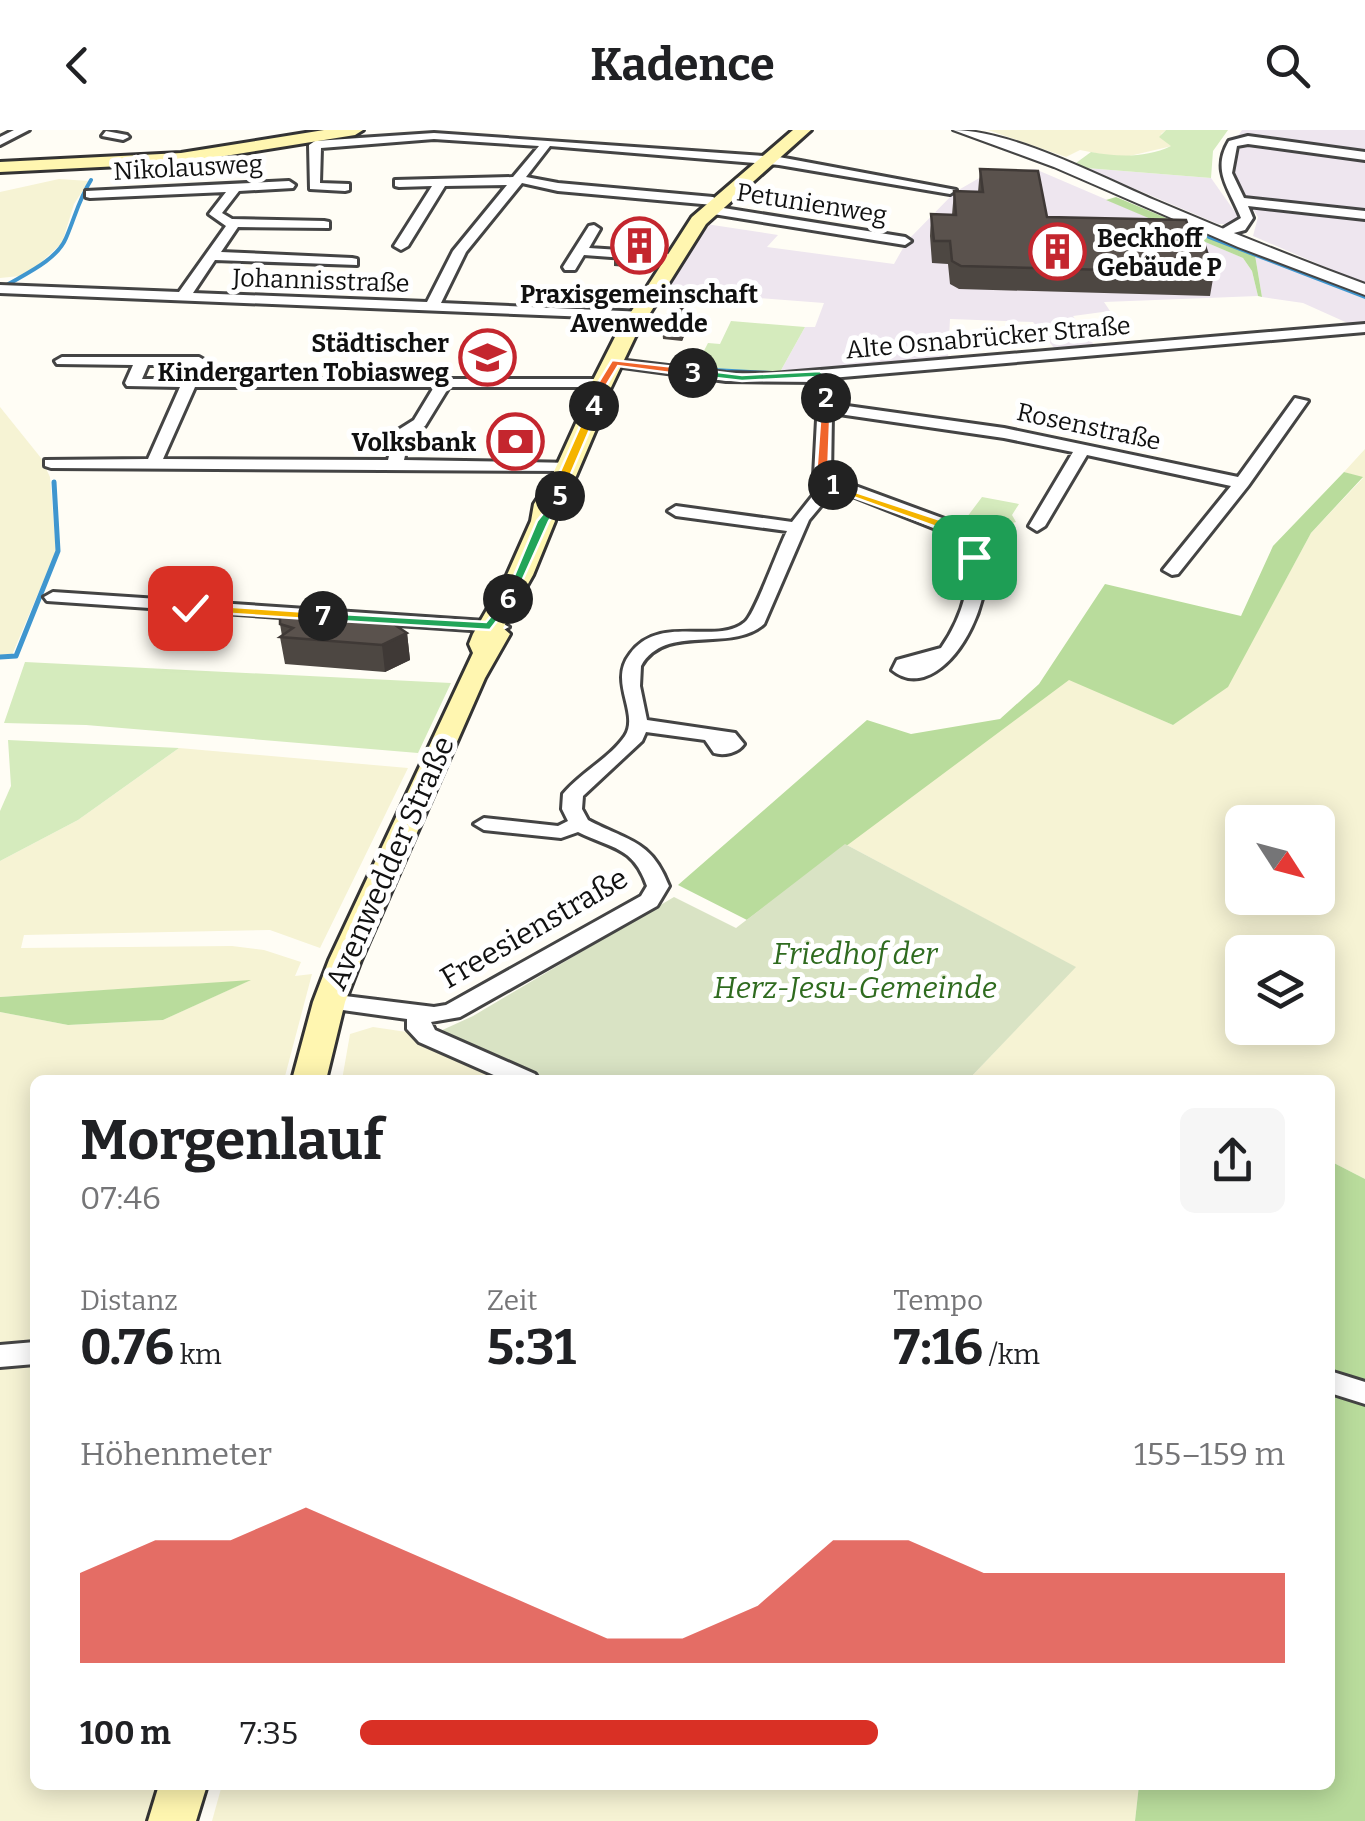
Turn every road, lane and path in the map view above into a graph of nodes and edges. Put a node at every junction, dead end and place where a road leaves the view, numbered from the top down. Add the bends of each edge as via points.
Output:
1 (23, 130) edge
2 (355, 130) edge
3 (793, 130) edge
4 (803, 130) edge
5 (968, 131) edge
6 (0, 140) edge
7 (548, 142) junction
8 (1365, 156) edge
9 (767, 161) junction
10 (0, 166) edge
11 (518, 180) junction
12 (399, 182) dead end
13 (442, 182) junction
14 (289, 185) dead end
15 (236, 187) junction
16 (345, 187) dead end
17 (950, 190) edge
18 (90, 194) dead end
19 (1239, 201) junction
20 (712, 206) junction
21 (1365, 215) edge
22 (232, 222) junction
23 (324, 225) dead end
24 (594, 228) dead end
25 (1228, 236) junction
26 (905, 241) dead end
27 (401, 246) dead end
28 (580, 251) junction
29 (212, 256) junction
30 (666, 257) junction
31 (352, 262) dead end
32 (570, 267) dead end
33 (0, 289) edge
34 (1365, 290) edge
35 (183, 296) junction
36 (432, 307) junction
37 (1365, 328) edge
38 (624, 346) junction
39 (143, 360) junction
40 (62, 361) dead end
41 (820, 374) junction
42 (445, 381) junction
43 (188, 384) junction
44 (1300, 401) dead end
45 (826, 408) junction
46 (1082, 450) junction
47 (51, 462) dead end
48 (154, 462) junction
49 (394, 464) junction
50 (566, 471) junction
51 (1242, 483) junction
52 (832, 485) junction
53 (676, 512) dead end
54 (1037, 526) dead end
55 (798, 528) junction
56 (1172, 570) dead end
57 (52, 597) dead end
58 (494, 630) junction
59 (946, 652) dead end
60 (640, 725) junction
61 (712, 735) dead end
62 (484, 824) dead end
63 (578, 824) junction
64 (329, 1002) junction
65 (419, 1014) junction
66 (310, 1075) edge
67 (516, 1075) edge
68 (30, 1354) edge
69 (0, 1356) edge
70 (1335, 1384) edge
71 (1365, 1393) edge
72 (181, 1790) edge
73 (172, 1821) edge

1 - 6 street
2 - 10 main road via 181,158
3 - 9 main road, Avenwedder Straße
4 - 9 main road, Avenwedder Straße
5 - 25 street
7 - 9 street
7 - 11 street
7 - 16 street via 434,136 314,148 314,186
8 - 19 street via 1238,141 1228,150 1225,177
9 - 17 street
9 - 20 main road, Avenwedder Straße
11 - 13 street
11 - 20 street, Petunienweg
11 - 36 street via 460,252
12 - 13 street
13 - 27 street
14 - 15 street, Nikolausweg
15 - 18 street, Nikolausweg
15 - 22 street via 216,214
19 - 21 street
19 - 25 street via 1246,222
20 - 26 street, Petunienweg
20 - 30 main road, Avenwedder Straße
20 - 38 main road, Avenwedder Straße via 686,237
22 - 23 street
22 - 29 street
24 - 28 street
25 - 34 street
28 - 30 street
28 - 32 street
29 - 31 street
29 - 35 street
30 - 38 main road, Avenwedder Straße
33 - 35 street, Johannisstraße
35 - 36 street, Johannisstraße
36 - 38 street, Johannisstraße
37 - 41 street, Alte Osnabrücker Straße
38 - 41 street, Alte Osnabrücker Straße via 742,378
38 - 42 street
38 - 50 main road, Avenwedder Straße
39 - 40 street
39 - 43 street via 132,383
39 - 43 street via 199,360
41 - 45 street
42 - 43 street
42 - 49 street via 420,422 403,432
43 - 48 street
44 - 51 street
45 - 46 street, Rosenstraße
45 - 52 street via 822,476
46 - 51 street, Rosenstraße
46 - 54 street
47 - 48 street
48 - 49 street
49 - 50 street
50 - 58 main road, Avenwedder Straße via 560,498
51 - 56 street
52 - 55 street via 820,490
52 - 59 street via 969,537 976,583 972,608
53 - 55 street
55 - 60 street via 750,630 685,634 638,654 628,688
57 - 58 street
58 - 64 main road, Avenwedder Straße
60 - 61 street
60 - 63 street via 626,748 573,794
62 - 63 street, Freesienstraße via 561,832
63 - 65 street, Freesienstraße via 650,861 658,886 650,901 470,1005
64 - 65 street, Freesienstraße
64 - 66 main road, Avenwedder Straße
65 - 67 street via 419,1029 428,1036
68 - 69 street
70 - 71 street
72 - 73 main road

